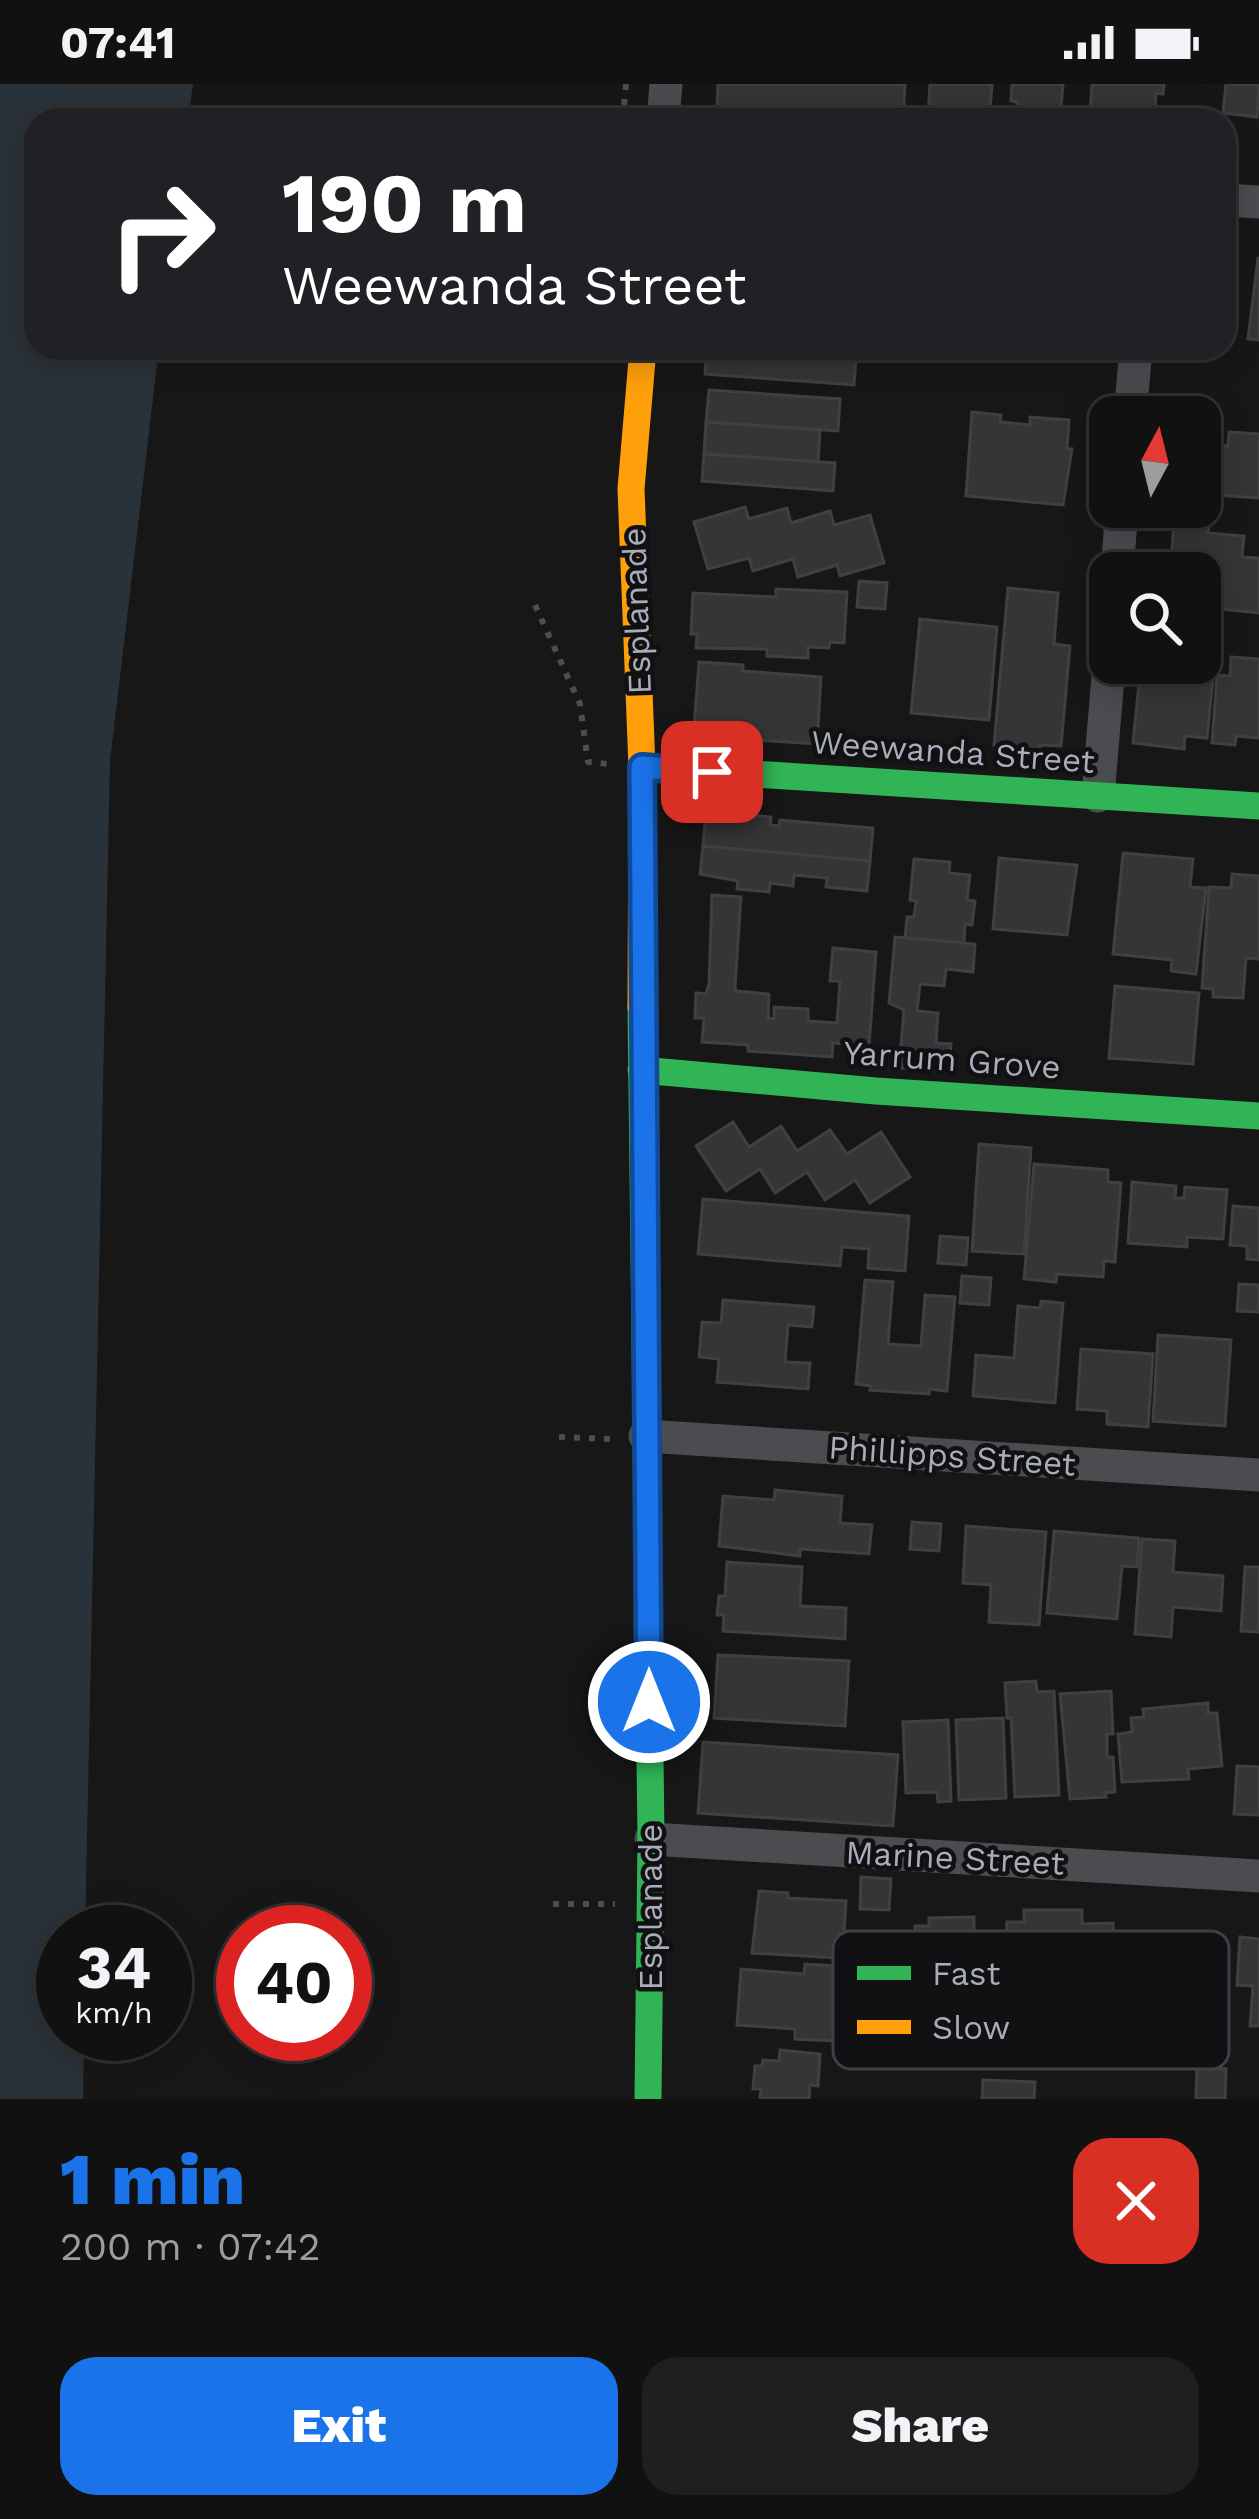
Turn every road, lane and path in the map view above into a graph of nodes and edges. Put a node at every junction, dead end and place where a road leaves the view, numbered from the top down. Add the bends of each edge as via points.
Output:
1 (642, 360) edge
2 (1135, 360) edge
3 (1132, 396) edge
4 (535, 605) dead end
5 (1107, 684) edge
6 (604, 764) dead end
7 (642, 767) junction
8 (1098, 796) junction
9 (1259, 806) edge
10 (641, 1070) junction
11 (1259, 1116) edge
12 (559, 1437) dead end
13 (631, 1437) junction
14 (1259, 1475) edge
15 (651, 1839) junction
16 (1259, 1876) edge
17 (553, 1904) dead end
18 (616, 1904) dead end
19 (648, 2099) edge

1 - 7 street, Esplanade via 631,490
2 - 3 street
4 - 6 path via 580,704 588,762
5 - 8 street
7 - 8 street, Weewanda Street
7 - 10 street, Esplanade
8 - 9 street, Weewanda Street
10 - 11 street, Yarrum Grove
10 - 13 street, Esplanade
12 - 13 path
13 - 14 street, Phillipps Street
13 - 15 street, Esplanade
15 - 16 street, Marine Street
15 - 19 street, Esplanade
17 - 18 path

